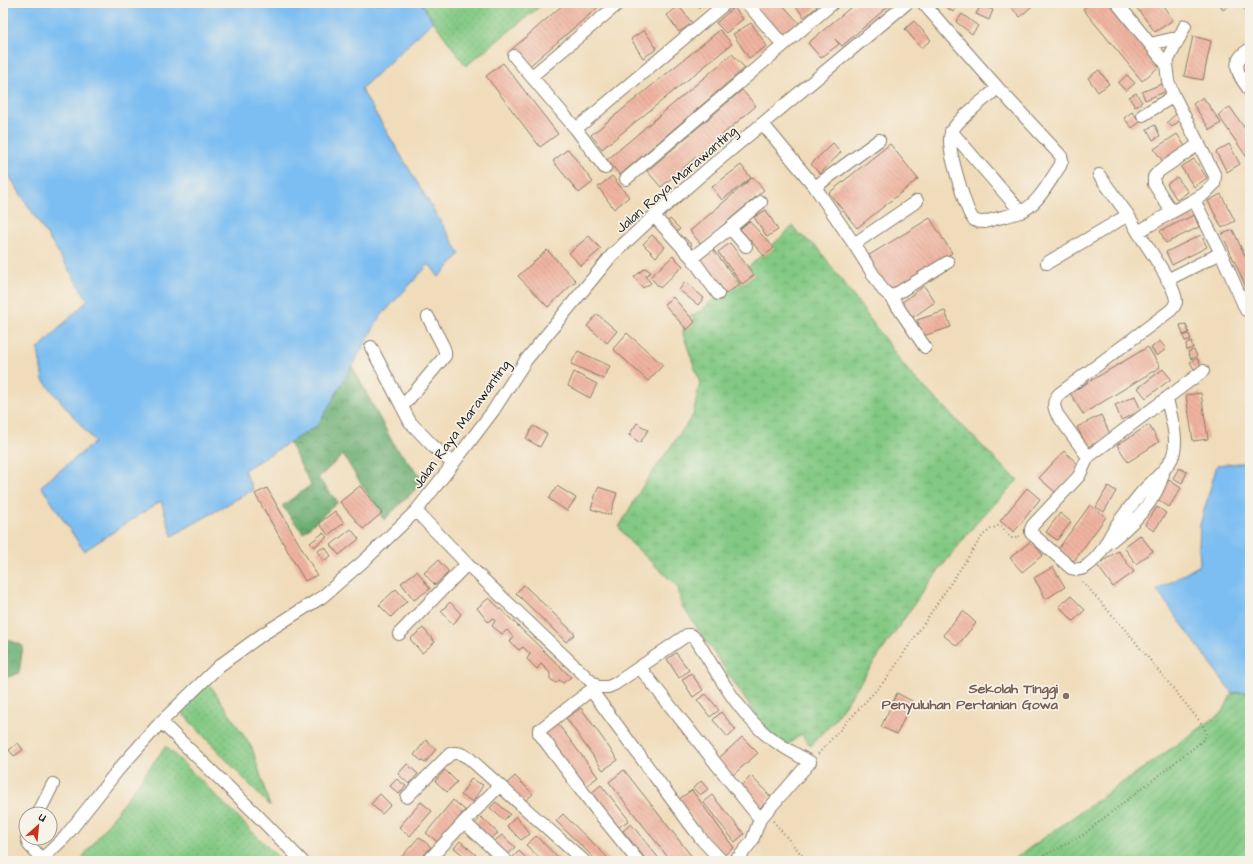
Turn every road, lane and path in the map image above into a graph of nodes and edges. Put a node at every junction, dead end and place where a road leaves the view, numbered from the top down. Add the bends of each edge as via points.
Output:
1 (619, 3) edge
2 (726, 3) edge
3 (747, 3) edge
4 (833, 3) edge
5 (907, 3) edge
6 (923, 3) edge
7 (1117, 3) edge
8 (1150, 44) junction
9 (783, 45) junction
10 (1250, 49) edge
11 (514, 56) dead end
12 (1166, 64) junction
13 (532, 76) junction
14 (998, 88) junction
15 (1250, 91) edge
16 (1174, 96) junction
17 (1143, 115) dead end
18 (763, 124) junction
19 (576, 129) junction
20 (951, 131) junction
21 (879, 140) dead end
22 (1199, 144) junction
23 (605, 168) dead end
24 (1099, 175) dead end
25 (626, 178) dead end
26 (815, 187) junction
27 (1194, 200) junction
28 (917, 201) dead end
29 (761, 202) dead end
30 (1021, 212) junction
31 (1172, 212) junction
32 (1128, 215) junction
33 (654, 216) junction
34 (730, 228) junction
35 (1138, 232) junction
36 (854, 244) junction
37 (746, 246) dead end
38 (1220, 253) junction
39 (692, 258) junction
40 (948, 262) dead end
41 (1047, 263) dead end
42 (1167, 280) junction
43 (718, 294) dead end
44 (891, 297) junction
45 (1246, 310) dead end
46 (428, 317) dead end
47 (925, 347) dead end
48 (371, 348) dead end
49 (1203, 371) dead end
50 (1167, 398) junction
51 (402, 407) junction
52 (1088, 457) junction
53 (453, 464) junction
54 (416, 511) junction
55 (1031, 529) junction
56 (467, 564) junction
57 (1071, 568) junction
58 (398, 634) dead end
59 (640, 668) junction
60 (594, 689) junction
61 (161, 722) junction
62 (810, 762) junction
63 (53, 784) dead end
64 (500, 786) junction
65 (407, 797) dead end
66 (42, 806) edge
67 (763, 816) junction
68 (464, 822) junction
69 (30, 846) edge
70 (41, 860) edge
71 (302, 861) edge
72 (428, 861) edge
73 (506, 861) edge
74 (584, 861) edge
75 (638, 861) edge
76 (722, 861) edge
77 (734, 861) edge
78 (807, 861) edge
79 (1033, 861) edge

1 - 13 street
2 - 19 street
3 - 9 street
4 - 9 street
5 - 18 street, Jalan Raya Marawanting
6 - 14 street
7 - 8 street
8 - 12 street
8 - 12 street via 1182,32
9 - 25 street
10 - 15 street via 1241,56 1237,68
11 - 13 street
12 - 16 street via 1168,81
13 - 19 street
14 - 20 street
14 - 30 street via 1059,152 1062,160 1037,200
16 - 17 street
16 - 22 street
18 - 26 street
18 - 33 street, Jalan Raya Marawanting
19 - 23 street
20 - 30 street
20 - 30 street via 953,160 973,218 985,222
21 - 26 street
22 - 27 street via 1215,180 1211,188
22 - 31 street via 1154,177 1154,184
24 - 32 street
26 - 36 street
27 - 31 street
27 - 38 street
28 - 36 street
29 - 34 street
31 - 35 street
32 - 35 street
32 - 41 street
33 - 39 street
33 - 53 street, Jalan Raya Marawanting via 603,265 526,360 493,411
34 - 37 street
34 - 39 street
35 - 42 street
36 - 44 street via 883,290
38 - 42 street
38 - 45 street
39 - 43 street
40 - 44 street
42 - 52 street via 1176,300 1171,310 1054,401 1057,414
44 - 47 street
46 - 51 street via 443,346 445,356
48 - 51 street
49 - 50 street
50 - 52 street
50 - 57 street via 1175,448 1172,458 1129,508 1095,559 1082,569
51 - 53 street via 414,427
52 - 55 street via 1079,476
53 - 54 street, Jalan Raya Marawanting
54 - 56 street
54 - 61 street, Jalan Raya Marawanting via 322,597 263,634 219,666
55 - 57 street via 1032,533
55 - 62 path via 1017,538 1011,538 1000,525 982,534 888,677
56 - 58 street
56 - 60 street
57 - 79 path via 1128,633 1202,724 1206,734 1202,741 1084,834
59 - 60 street via 608,687
59 - 62 street via 687,635 693,635 754,724 782,746
59 - 67 street
60 - 75 street via 539,730 539,733
60 - 76 street via 703,840
61 - 70 street, Jalan Raya Marawanting via 118,770 65,837
61 - 71 street
62 - 67 street
63 - 66 street
64 - 65 street via 470,759 454,753
64 - 68 street
64 - 74 street
67 - 77 street via 752,840
67 - 78 path
68 - 72 street
68 - 73 street
69 - 70 street

